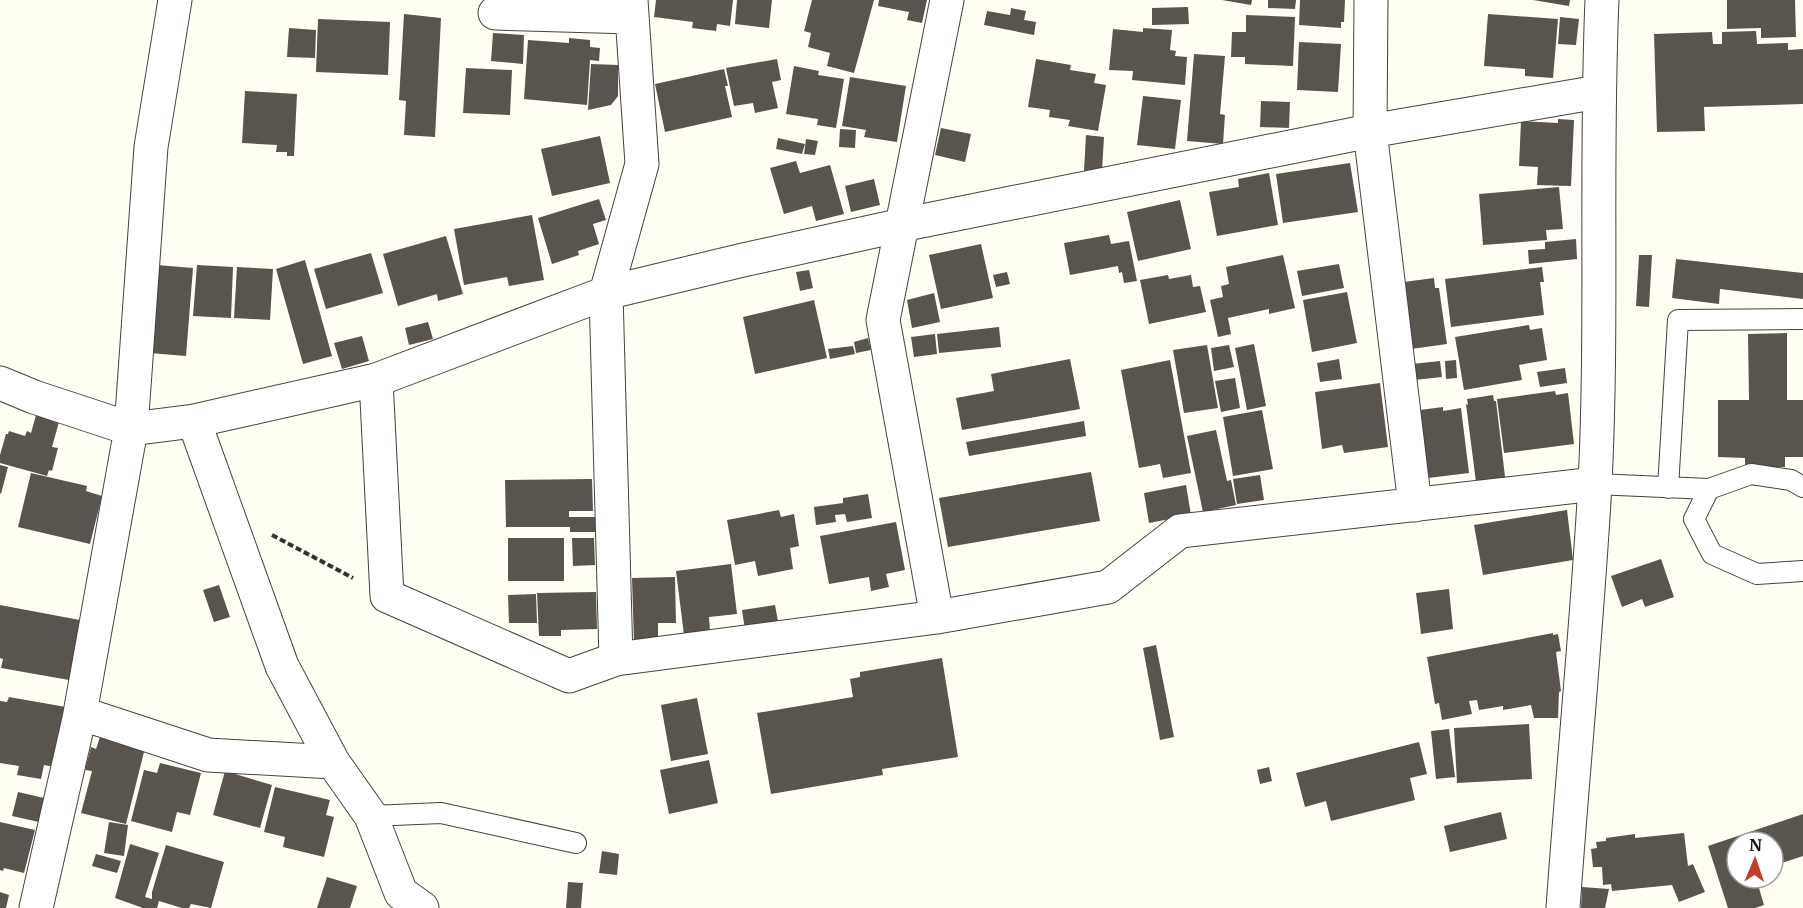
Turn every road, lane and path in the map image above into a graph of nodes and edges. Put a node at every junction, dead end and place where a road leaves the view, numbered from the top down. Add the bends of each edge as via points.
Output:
1 (175, 0) edge
2 (947, 0) edge
3 (1371, 0) edge
4 (1602, 0) edge
5 (632, 9) edge
6 (495, 13) dead end
7 (1598, 93) junction
8 (1370, 131) junction
9 (902, 225) junction
10 (606, 293) junction
11 (1803, 319) edge
12 (376, 381) junction
13 (0, 382) edge
14 (195, 421) junction
15 (131, 429) junction
16 (1595, 484) junction
17 (1803, 487) edge
18 (1668, 488) junction
19 (1708, 489) junction
20 (1415, 505) junction
21 (226, 510) junction
22 (1803, 571) edge
23 (387, 596) junction
24 (937, 617) junction
25 (616, 659) junction
26 (80, 712) junction
27 (333, 762) junction
28 (371, 816) junction
29 (576, 843) dead end
30 (407, 903) edge
31 (36, 908) edge
32 (1563, 908) edge

1 - 15 street via 151,147
2 - 9 street
3 - 8 street
4 - 7 street
5 - 6 street
5 - 10 street via 642,164
7 - 8 street
7 - 16 street
8 - 9 street
8 - 20 street
9 - 10 street
9 - 24 street via 883,320
10 - 12 street
10 - 25 street
11 - 18 lane via 1678,320
12 - 14 street
12 - 23 street
13 - 15 street
14 - 15 street
14 - 21 street
15 - 26 street
16 - 18 lane
16 - 20 street
16 - 32 street
17 - 19 lane via 1791,480 1751,474
18 - 19 lane
19 - 22 lane via 1694,519 1713,554 1757,574
20 - 24 street via 1180,531 1108,587
21 - 23 path
21 - 27 street via 282,666
23 - 25 street via 569,676
24 - 25 street
26 - 27 street via 208,755
26 - 31 street
27 - 28 street
28 - 29 lane via 441,813
28 - 30 street

